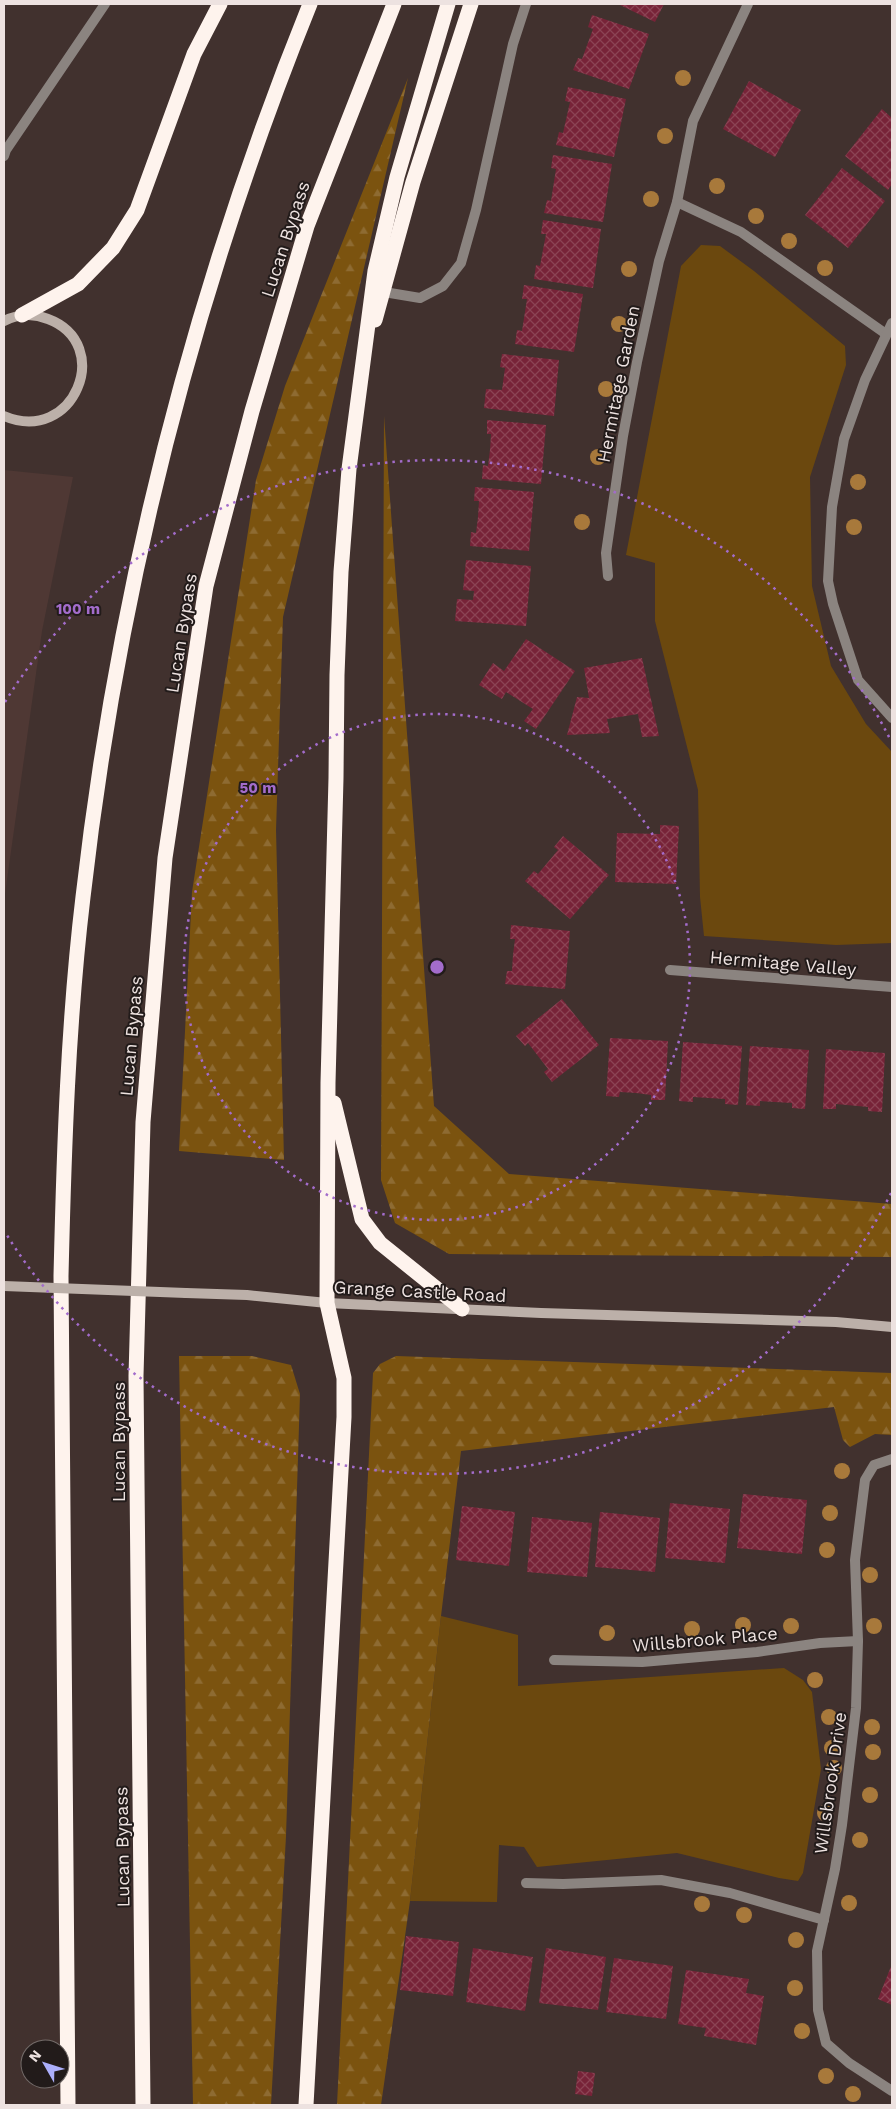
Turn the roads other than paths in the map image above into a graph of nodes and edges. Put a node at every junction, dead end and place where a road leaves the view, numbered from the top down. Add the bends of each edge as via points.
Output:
1 (105, 4) edge
2 (220, 4) edge
3 (310, 4) edge
4 (394, 4) edge
5 (448, 4) edge
6 (471, 4) edge
7 (526, 4) edge
8 (748, 4) edge
9 (4, 156) edge
10 (677, 202) junction
11 (384, 292) junction
12 (22, 315) junction
13 (4, 321) edge
14 (892, 323) edge
15 (886, 334) junction
16 (362, 367) junction
17 (4, 416) edge
18 (608, 576) dead end
19 (892, 718) edge
20 (670, 970) dead end
21 (892, 987) edge
22 (328, 1083) junction
23 (4, 1286) edge
24 (327, 1303) junction
25 (462, 1309) junction
26 (892, 1319) edge
27 (836, 1322) junction
28 (892, 1327) edge
29 (892, 1459) edge
30 (858, 1641) junction
31 (554, 1660) dead end
32 (526, 1883) dead end
33 (824, 1920) junction
34 (892, 2091) edge
35 (68, 2105) edge
36 (143, 2105) edge
37 (306, 2105) edge

1 - 9 street
2 - 12 highway via 194,54 137,210 113,248 78,284
3 - 35 highway via 280,78 224,238 176,400 120,648 99,772 83,897 71,1023 61,1276
4 - 36 highway, Lucan Bypass via 307,226 252,410 206,586 165,858 143,1122 136,1376
5 - 16 highway via 385,224
6 - 11 highway via 413,182
7 - 11 street via 513,44 461,263 443,286 420,298
8 - 10 street, Hermitage Garden via 693,121
10 - 15 street via 741,232
10 - 18 street, Hermitage Garden via 658,270 623,436 606,553
11 - 16 highway
12 - 13 main road
12 - 17 main road via 40,316 56,322 69,333 78,347 81,381 74,397 48,419 31,422
14 - 15 street
15 - 19 street via 864,380 844,439 832,507 828,581 858,680
16 - 22 highway via 341,582
20 - 21 street, Hermitage Valley
22 - 24 highway
22 - 25 highway via 362,1219 380,1244
23 - 24 main road, Grange Castle Road, bridge via 247,1295
24 - 25 main road, Grange Castle Road
24 - 37 highway via 344,1378 344,1417
25 - 27 main road, Grange Castle Road
26 - 27 main road, Grange Castle Road
27 - 28 main road, Grange Castle Road
29 - 30 street, Willsbrook Drive via 874,1465 865,1480 855,1560
30 - 31 street, Willsbrook Place via 642,1662
30 - 33 street, Willsbrook Drive via 851,1760
32 - 33 street via 661,1880 730,1892
33 - 34 street, Willsbrook Drive via 817,1951 817,1981 818,2010 826,2043 849,2063

